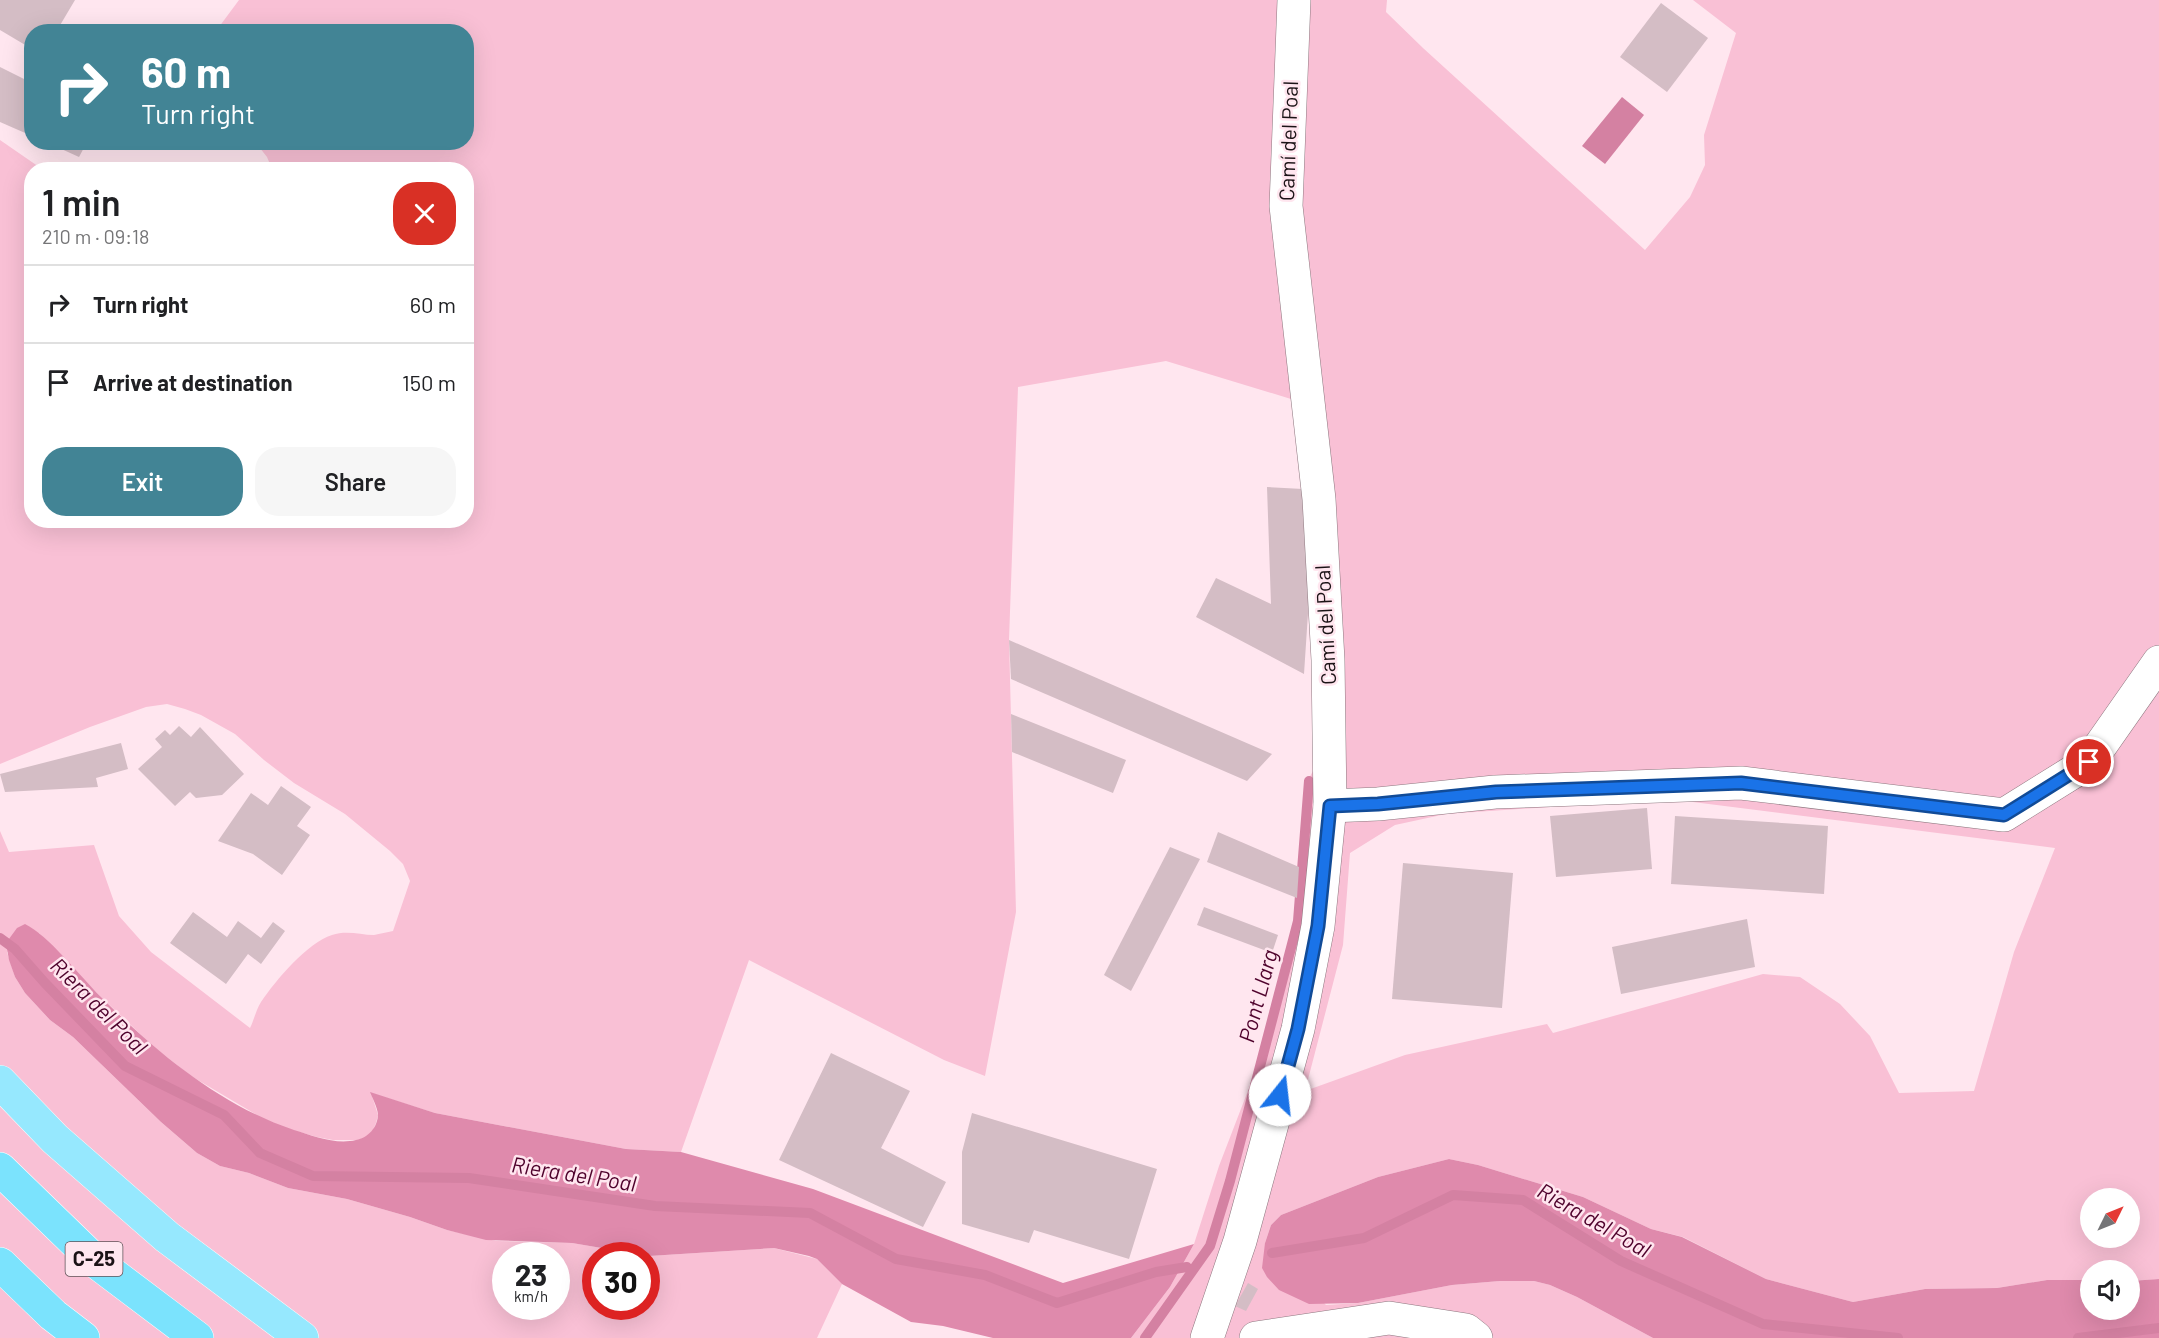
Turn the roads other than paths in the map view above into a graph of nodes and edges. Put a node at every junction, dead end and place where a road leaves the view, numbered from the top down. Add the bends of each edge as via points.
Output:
1 (1294, 0) edge
2 (2159, 662) edge
3 (1330, 806) junction
4 (0, 1083) edge
5 (0, 1169) edge
6 (0, 1264) edge
7 (1212, 1337) edge
8 (83, 1338) edge
9 (197, 1338) edge
10 (302, 1338) edge
11 (1256, 1338) edge
12 (1476, 1338) edge

1 - 3 street, Camí del Poal via 1286,206 1319,499 1328,660
2 - 3 street via 2089,762 2004,815 1741,783 1496,792
3 - 7 street, Camí del Poal via 1318,926 1298,1029
4 - 10 highway via 55,1139 166,1237
5 - 9 highway, C-25 via 95,1260
6 - 8 highway
11 - 12 street via 1389,1318 1466,1330

